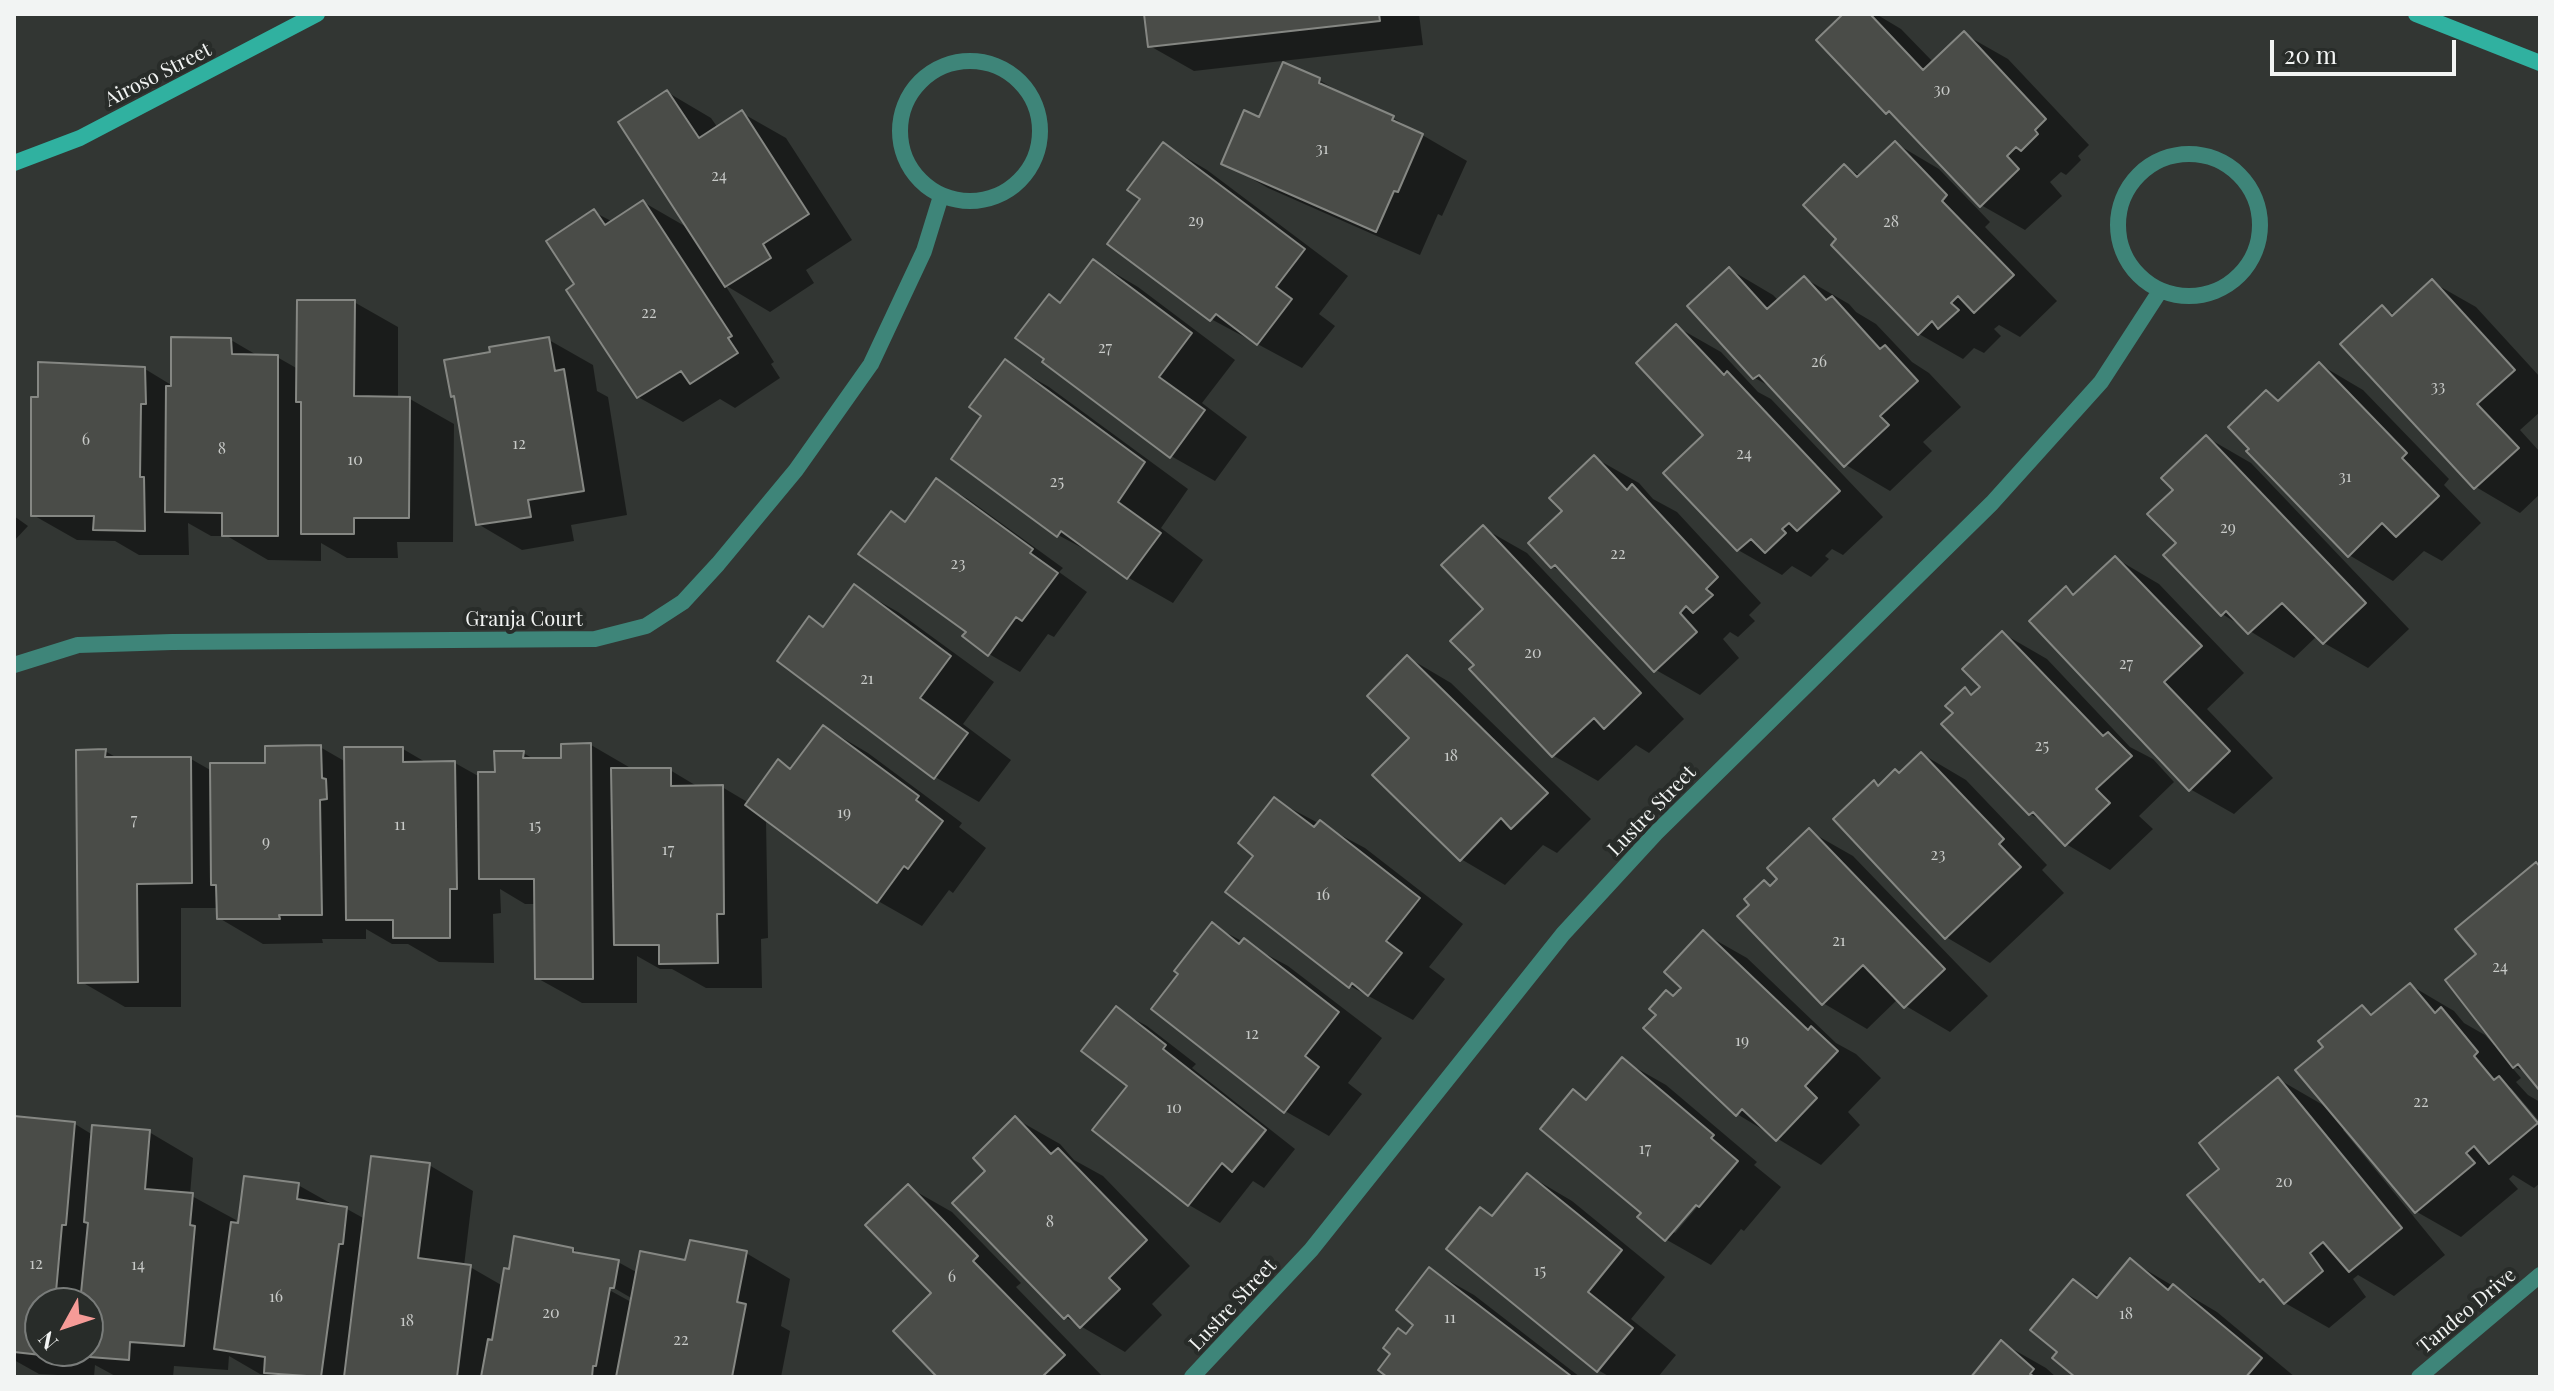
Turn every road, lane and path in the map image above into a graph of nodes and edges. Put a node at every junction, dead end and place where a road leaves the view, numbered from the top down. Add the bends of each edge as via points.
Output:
1 (317, 14) edge
2 (2416, 14) edge
3 (2540, 63) edge
4 (14, 163) edge
5 (941, 196) junction
6 (2160, 291) junction
7 (15, 664) edge
8 (2540, 1275) edge
9 (1192, 1377) edge
10 (2419, 1377) edge

1 - 4 street, Airoso Street via 80,138
2 - 3 street
5 - 5 street via 905,160 903,110 909,95 932,72 960,62 990,64 1016,77 1034,101 1041,130 1035,159 1019,183 990,200
5 - 7 street, Granja Court via 924,251 871,364 796,470 718,564 683,602 646,626 595,639 78,645
6 - 6 street via 2124,257 2117,226 2124,194 2159,160 2207,155 2235,170 2254,196 2259,241 2245,270 2220,289 2190,297
6 - 9 street, Lustre Street via 2101,382 1992,503 1656,833 1563,934 1311,1250
8 - 10 street, Tandeo Drive

